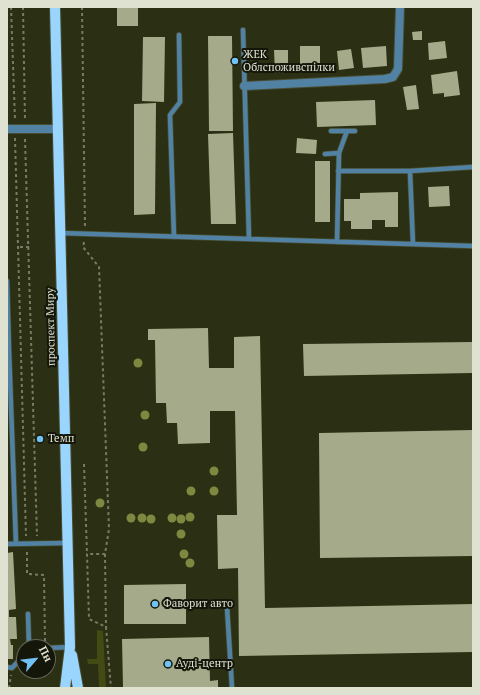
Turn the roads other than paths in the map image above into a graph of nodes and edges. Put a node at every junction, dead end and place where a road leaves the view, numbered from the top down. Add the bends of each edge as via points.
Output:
1 (55, 7) edge
2 (400, 7) edge
3 (243, 30) dead end
4 (179, 36) dead end
5 (244, 86) junction
6 (11, 129) edge
7 (58, 129) junction
8 (331, 131) dead end
9 (347, 131) junction
10 (355, 131) dead end
11 (339, 153) junction
12 (325, 154) dead end
13 (473, 167) edge
14 (338, 171) junction
15 (410, 171) junction
16 (60, 233) junction
17 (174, 237) junction
18 (249, 239) junction
19 (337, 242) junction
20 (413, 244) junction
21 (473, 246) edge
22 (7, 281) edge
23 (8, 350) edge
24 (68, 543) junction
25 (7, 544) edge
26 (16, 544) junction
27 (227, 607) dead end
28 (28, 614) dead end
29 (29, 639) edge
30 (56, 647) edge
31 (70, 647) junction
32 (65, 688) edge
33 (78, 688) edge
34 (232, 688) edge

1 - 7 main road, проспект Миру
2 - 5 street via 398,69 393,77
3 - 5 lane
4 - 17 lane via 180,102 170,115
5 - 18 lane
6 - 7 street
7 - 16 main road, проспект Миру
8 - 9 lane
9 - 10 lane
9 - 11 lane
11 - 12 lane
11 - 14 lane
13 - 15 lane
14 - 15 lane
14 - 19 lane
15 - 20 lane
16 - 17 lane
16 - 24 main road, проспект Миру
17 - 18 lane
18 - 19 lane
19 - 20 lane
20 - 21 lane
22 - 23 lane
23 - 26 lane
24 - 26 lane
24 - 31 main road, проспект Миру
25 - 26 lane
27 - 34 lane
28 - 29 lane
30 - 31 lane
31 - 32 main road, проспект Миру
31 - 33 main road, проспект Миру

